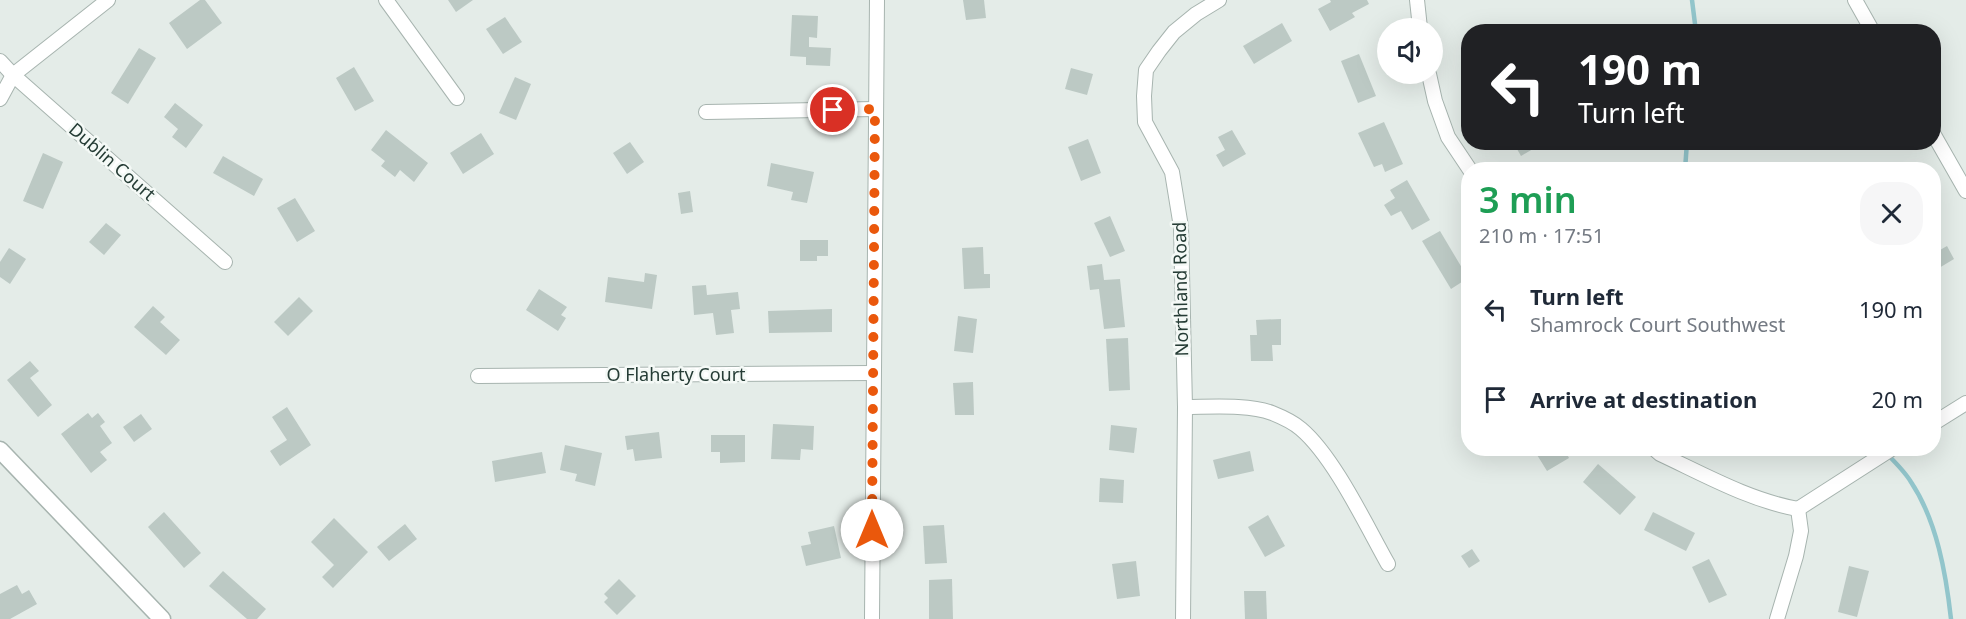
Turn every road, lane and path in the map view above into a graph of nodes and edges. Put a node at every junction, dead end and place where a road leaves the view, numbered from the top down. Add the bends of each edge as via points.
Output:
1 (108, 0) edge
2 (386, 0) edge
3 (877, 0) edge
4 (1219, 0) edge
5 (1417, 0) edge
6 (1855, 0) edge
7 (1419, 18) edge
8 (1868, 24) edge
9 (0, 61) edge
10 (13, 75) junction
11 (1431, 84) edge
12 (457, 98) dead end
13 (0, 99) edge
14 (875, 109) junction
15 (706, 112) dead end
16 (1941, 147) edge
17 (1465, 162) edge
18 (1966, 191) edge
19 (225, 262) dead end
20 (873, 373) junction
21 (478, 376) dead end
22 (1966, 403) edge
23 (1185, 407) junction
24 (1941, 419) edge
25 (0, 450) edge
26 (1664, 456) edge
27 (1881, 456) edge
28 (1798, 509) junction
29 (1388, 564) dead end
30 (158, 618) edge
31 (872, 619) edge
32 (1183, 619) edge
33 (1777, 619) edge

1 - 10 street
2 - 12 street
3 - 14 street
4 - 23 street, Northland Road via 1174,32 1146,70 1145,122 1172,172 1181,227
5 - 7 street
6 - 8 street
9 - 10 street, Dublin Court
10 - 13 street
10 - 19 street, Dublin Court
11 - 17 street via 1448,137
14 - 15 street
14 - 20 street
16 - 18 street
20 - 21 street, O Flaherty Court
20 - 31 street
22 - 24 street
23 - 29 street via 1239,407 1271,412 1299,427 1316,444 1343,484
23 - 32 street, Northland Road
25 - 30 street
26 - 28 street via 1735,490
27 - 28 street
28 - 33 street via 1800,540

